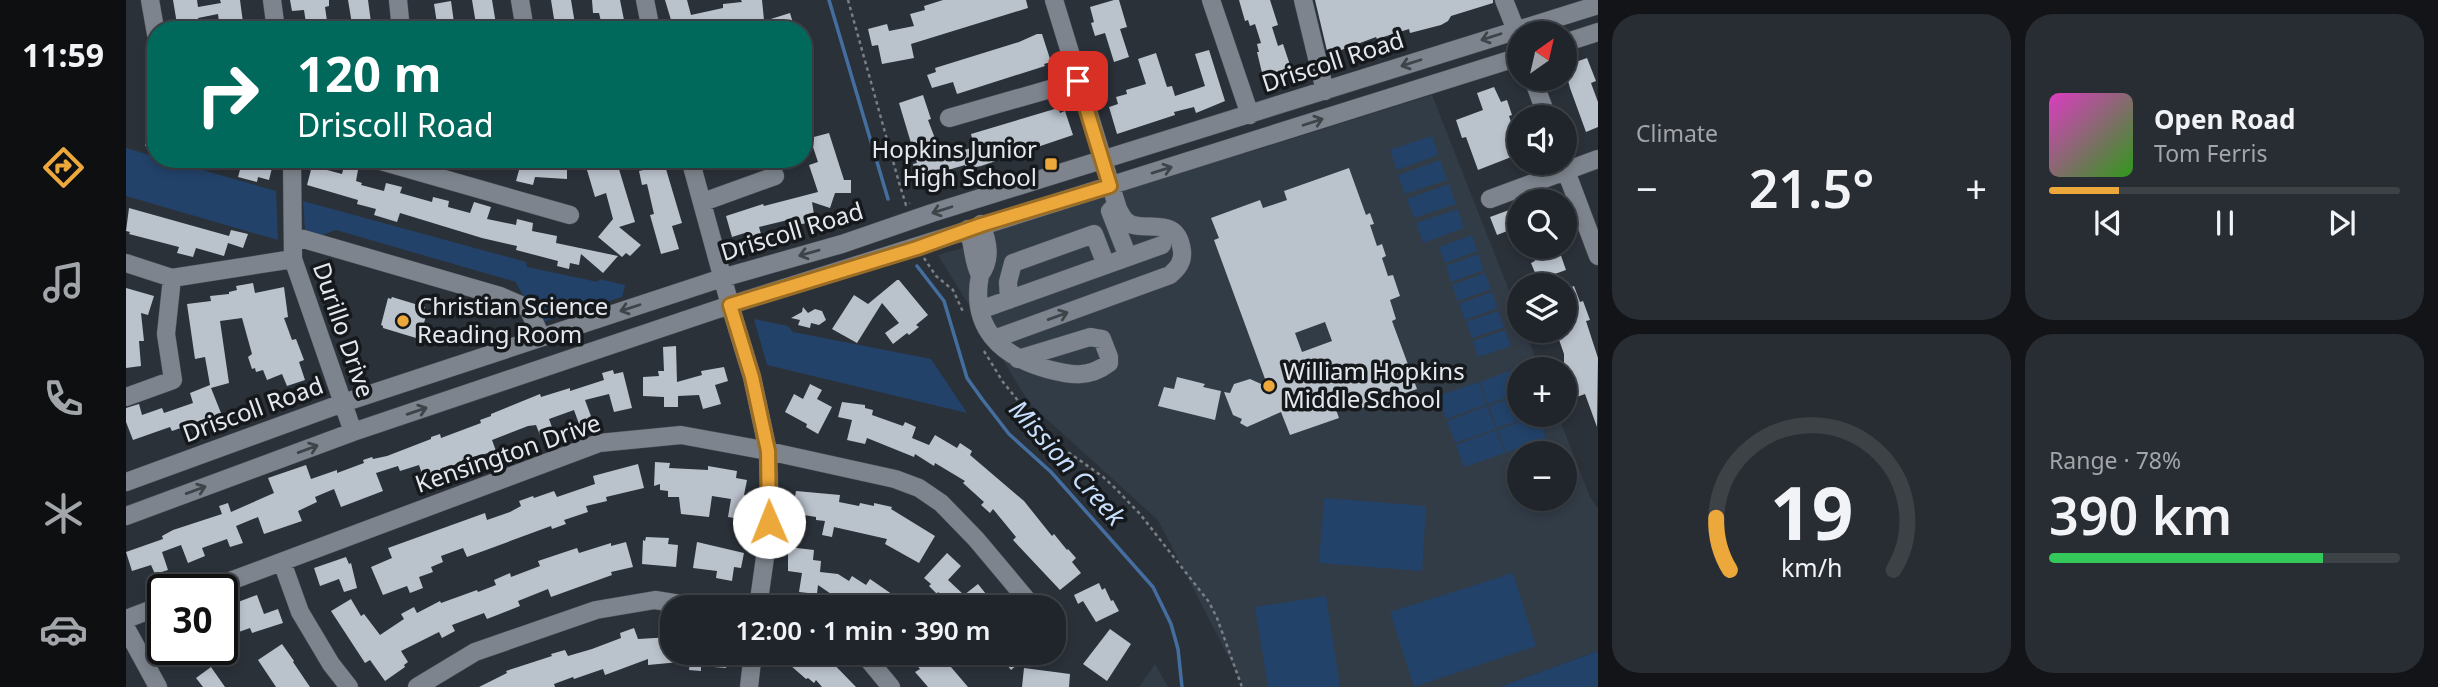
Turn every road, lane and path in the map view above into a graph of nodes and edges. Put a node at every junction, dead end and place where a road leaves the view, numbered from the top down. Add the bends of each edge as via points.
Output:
1 (150, 0) edge
2 (272, 0) edge
3 (398, 0) edge
4 (520, 0) edge
5 (645, 0) edge
6 (848, 0) edge
7 (1054, 0) edge
8 (1211, 0) edge
9 (1303, 0) edge
10 (1504, 0) edge
11 (1598, 5) edge
12 (154, 21) edge
13 (275, 21) edge
14 (400, 21) edge
15 (524, 21) edge
16 (649, 21) edge
17 (1513, 21) edge
18 (1554, 21) edge
19 (1598, 32) edge
20 (1507, 37) edge
21 (1577, 39) edge
22 (1507, 61) edge
23 (1078, 81) junction
24 (1325, 91) junction
25 (1250, 115) junction
26 (949, 118) dead end
27 (1598, 159) edge
28 (1102, 160) junction
29 (1577, 164) edge
30 (292, 168) edge
31 (406, 168) edge
32 (693, 168) edge
33 (1546, 175) edge
34 (1568, 175) edge
35 (775, 176) dead end
36 (1113, 195) junction
37 (1490, 199) dead end
38 (703, 202) junction
39 (917, 202) dead end
40 (570, 215) dead end
41 (975, 227) junction
42 (293, 236) junction
43 (1162, 245) dead end
44 (923, 256) dead end
45 (1598, 256) edge
46 (1128, 257) junction
47 (293, 259) junction
48 (126, 263) edge
49 (1106, 265) junction
50 (172, 278) junction
51 (722, 278) junction
52 (1009, 300) junction
53 (730, 305) junction
54 (974, 316) junction
55 (541, 337) junction
56 (986, 340) junction
57 (1018, 359) dead end
58 (126, 397) edge
59 (343, 402) junction
60 (353, 432) junction
61 (768, 451) junction
62 (126, 482) edge
63 (126, 516) edge
64 (282, 562) junction
65 (238, 578) edge
66 (760, 595) edge
67 (1023, 595) edge
68 (660, 601) edge
69 (147, 612) edge
70 (126, 619) edge
71 (126, 629) edge
72 (752, 665) edge
73 (873, 665) edge
74 (158, 687) edge
75 (349, 687) edge
76 (417, 687) edge
77 (749, 687) edge
78 (891, 687) edge
79 (1242, 687) edge

1 - 12 street
2 - 13 street
3 - 14 street
4 - 15 street
5 - 16 street
6 - 39 path via 906,205
7 - 23 street
8 - 25 street
9 - 24 street
10 - 17 street
11 - 18 street, Driscoll Road
19 - 21 street
20 -> 24 street, Driscoll Road
36 -> 22 street, Driscoll Road
23 - 26 street
23 - 28 street
24 - 25 street, Driscoll Road
25 - 28 street, Driscoll Road
27 - 29 street
28 - 36 street
28 -> 51 street, Driscoll Road
30 - 42 street, Durillo Drive
31 - 40 street
32 - 38 street
33 - 37 street
34 - 45 street
35 - 38 street
36 - 41 street, Driscoll Road
36 - 46 street via 1110,211
56 -> 36 street via 1170,275 1178,268 1181,243 1172,230 1124,220
38 - 51 street
41 - 53 street, Driscoll Road
41 - 54 street via 974,264 980,275
42 - 47 street, Durillo Drive
42 - 55 street via 500,296 528,308
43 - 46 street
44 - 54 path
46 - 49 street
47 - 50 street
47 - 59 street, Durillo Drive
48 - 50 street
49 - 52 street
49 - 52 street via 1094,234 1070,242 1013,263
50 - 58 street via 166,334 173,380
51 - 53 street
51 -> 55 street, Driscoll Road
52 - 54 street
60 -> 53 street, Driscoll Road
53 - 61 street
54 - 56 street
55 - 59 street, Driscoll Road
56 - 57 street
56 - 79 path via 1003,382 1048,438 1115,488 1196,584 1217,618
59 - 60 street, Durillo Drive
59 - 62 street, Driscoll Road
63 -> 60 street, Driscoll Road
61 - 64 street, Kensington Drive via 681,435 599,443
61 - 66 street via 769,522
61 - 67 street, Kensington Drive via 919,488 942,503
64 - 65 street, Kensington Drive
64 - 75 street via 300,612
68 - 76 street via 596,610 475,652
69 - 70 street
71 - 74 street
72 - 77 street
73 - 78 street

